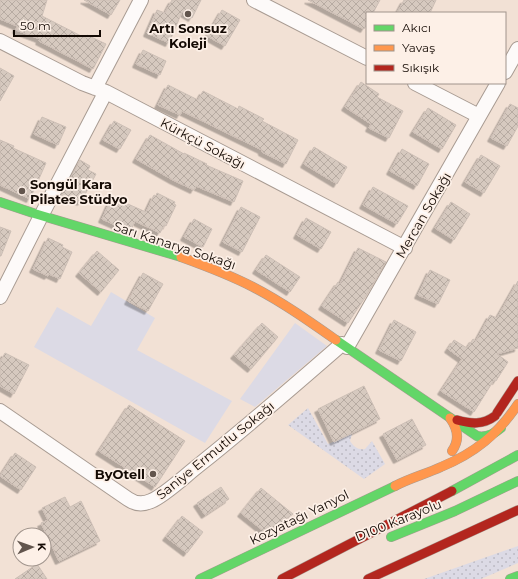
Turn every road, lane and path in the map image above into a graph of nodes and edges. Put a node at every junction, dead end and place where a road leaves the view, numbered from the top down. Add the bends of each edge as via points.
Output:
1 (141, 0) edge
2 (254, 0) edge
3 (0, 42) edge
4 (518, 49) edge
5 (366, 57) edge
6 (506, 70) edge
7 (417, 84) edge
8 (497, 84) edge
9 (99, 94) junction
10 (479, 116) junction
11 (0, 202) edge
12 (41, 216) junction
13 (404, 248) junction
14 (0, 297) edge
15 (344, 346) junction
16 (518, 381) edge
17 (518, 404) edge
18 (0, 411) edge
19 (495, 416) junction
20 (450, 418) junction
21 (501, 428) junction
22 (469, 439) junction
23 (518, 454) edge
24 (445, 455) junction
25 (409, 479) junction
26 (518, 481) edge
27 (518, 510) edge
28 (382, 541) dead end
29 (456, 549) dead end
30 (353, 552) dead end
31 (404, 564) junction
32 (518, 576) edge
33 (200, 579) edge
34 (282, 579) edge
35 (287, 579) edge
36 (368, 579) edge
37 (385, 579) edge
38 (510, 579) edge

1 - 9 street
2 - 5 street
3 - 9 street, Kürkçü Sokağı
4 - 6 street
7 - 10 street
8 - 10 street, Mercan Sokağı
9 - 12 street
9 - 13 street, Kürkçü Sokağı via 106,92
10 - 13 street, Mercan Sokağı
11 - 12 main road, Sarı Kanarya Sokağı
12 - 14 street
12 - 15 main road, Sarı Kanarya Sokağı via 164,252 229,275 275,298
13 - 15 street, Mercan Sokağı
15 - 18 street, Saniye Ermutlu Sokağı via 199,465 159,496 143,504 128,499
15 - 20 main road, Sarı Kanarya Sokağı
16 - 19 main road
17 - 21 main road
19 - 20 main road via 478,424
19 - 22 main road
20 - 22 main road, Sarı Kanarya Sokağı
20 - 24 main road via 456,427 456,446
21 - 22 main road via 488,436
21 - 25 main road via 470,454
22 - 24 main road
23 - 34 main road via 443,496
24 - 25 main road via 418,470
25 - 33 main road, Kozyatağı Yanyol
26 - 28 main road, D100 Karayolu via 455,511
27 - 31 main road
29 - 31 main road
30 - 35 main road, D100 Karayolu
31 - 36 main road
31 - 37 main road
32 - 38 main road

